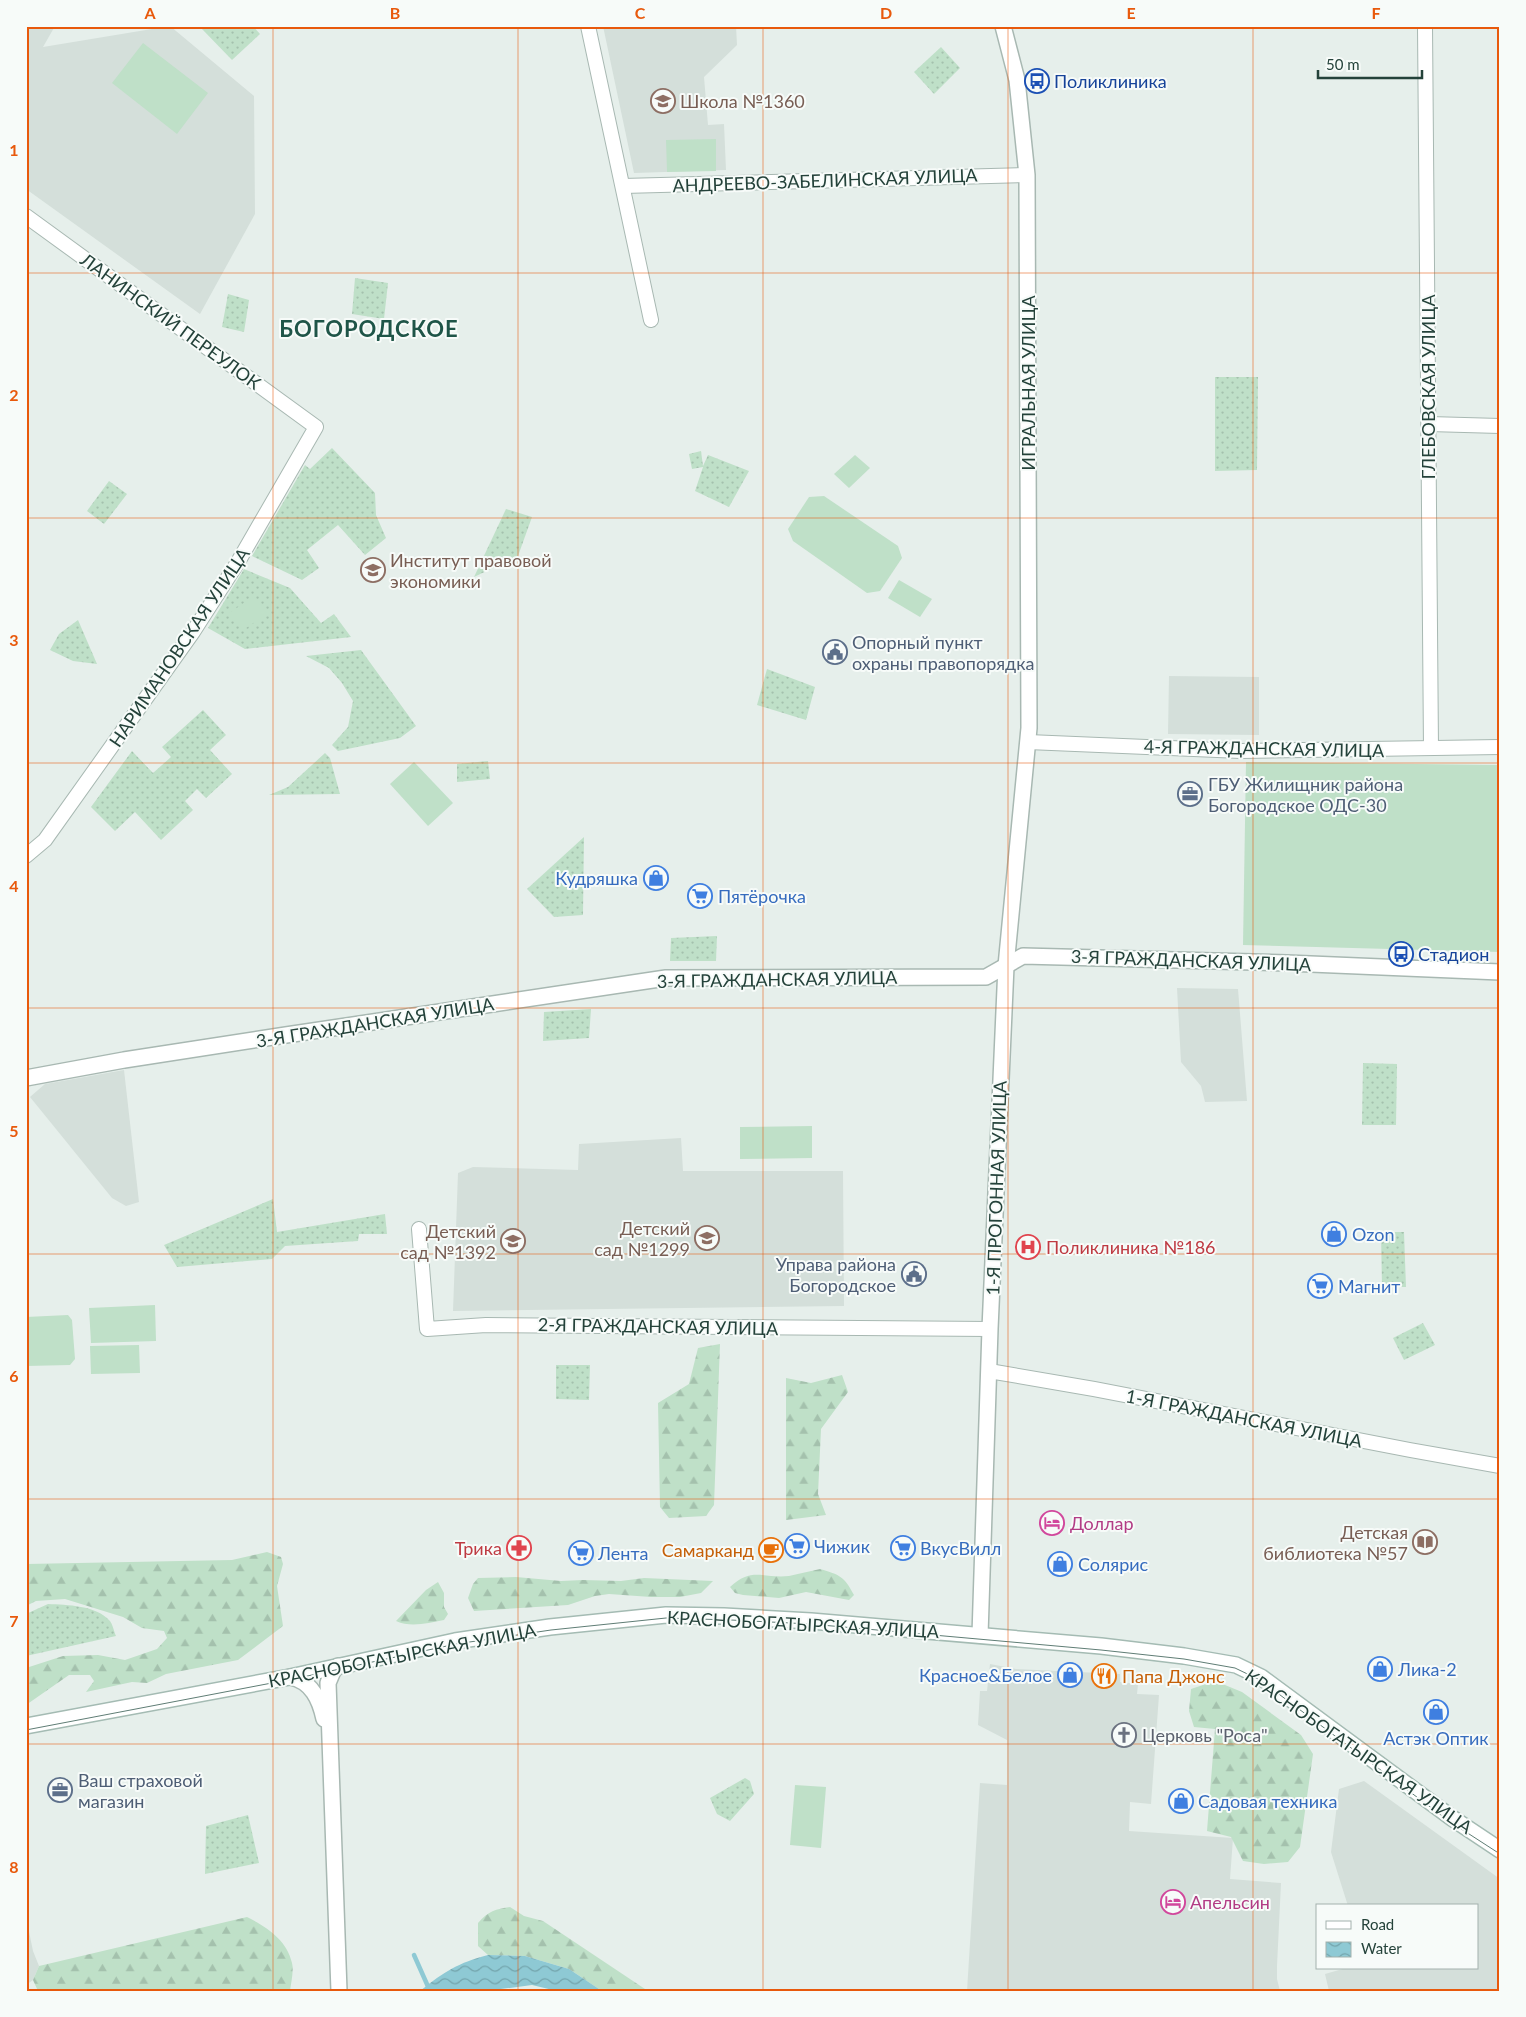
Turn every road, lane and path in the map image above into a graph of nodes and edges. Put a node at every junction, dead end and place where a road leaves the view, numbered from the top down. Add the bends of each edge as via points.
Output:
1 (588, 26) edge
2 (1003, 26) edge
3 (1425, 26) edge
4 (1027, 175) junction
5 (623, 186) junction
6 (26, 216) edge
7 (651, 320) dead end
8 (1428, 424) junction
9 (316, 426) joint
10 (1500, 426) edge
11 (1028, 742) junction
12 (1500, 747) edge
13 (1431, 748) junction
14 (26, 856) edge
15 (1006, 966) junction
16 (1500, 972) edge
17 (26, 1078) edge
18 (419, 1228) dead end
19 (990, 1329) junction
20 (989, 1371) junction
21 (1500, 1466) edge
22 (980, 1635) junction
23 (338, 1666) junction
24 (290, 1676) junction
25 (26, 1726) edge
26 (331, 1745) junction
27 (1500, 1850) edge
28 (339, 1991) edge

1 - 5 street
2 - 4 street, ИГРАЛЬНАЯ УЛИЦА via 1017,80
3 - 8 street, ГЛЕБОВСКАЯ УЛИЦА
4 - 5 street, АНДРЕЕВО-ЗАБЕЛИНСКАЯ УЛИЦА
4 - 11 street, ИГРАЛЬНАЯ УЛИЦА
5 - 7 street
6 - 9 street, ЛАНИНСКИЙ ПЕРЕУЛОК
8 - 10 street
8 - 13 street, ГЛЕБОВСКАЯ УЛИЦА
9 - 14 street, НАРИМАНОВСКАЯ УЛИЦА via 238,562 193,632 45,840
11 - 13 street, 4-Я ГРАЖДАНСКАЯ УЛИЦА via 1241,751
11 - 15 street, 1-Я ПРОГОННАЯ УЛИЦА
12 - 13 street, 4-Я ГРАЖДАНСКАЯ УЛИЦА
15 - 16 street, 3-Я ГРАЖДАНСКАЯ УЛИЦА via 1023,956
15 - 17 street, 3-Я ГРАЖДАНСКАЯ УЛИЦА via 986,977 666,978 124,1060
15 - 19 street, 1-Я ПРОГОННАЯ УЛИЦА
18 - 19 street, 2-Я ГРАЖДАНСКАЯ УЛИЦА via 427,1329 486,1325
19 - 20 street, 1-Я ПРОГОННАЯ УЛИЦА
20 - 21 street, 1-Я ГРАЖДАНСКАЯ УЛИЦА
20 - 22 street, 1-Я ПРОГОННАЯ УЛИЦА
22 - 23 street, КРАСНОБОГАТЫРСКАЯ УЛИЦА via 764,1618 666,1615 550,1626 455,1641
22 - 27 street, КРАСНОБОГАТЫРСКАЯ УЛИЦА via 1184,1656 1236,1665 1261,1677
23 - 24 street, КРАСНОБОГАТЫРСКАЯ УЛИЦА
23 - 26 street via 328,1684
24 - 25 street, КРАСНОБОГАТЫРСКАЯ УЛИЦА
24 - 26 street via 310,1687 320,1704
26 - 28 street

